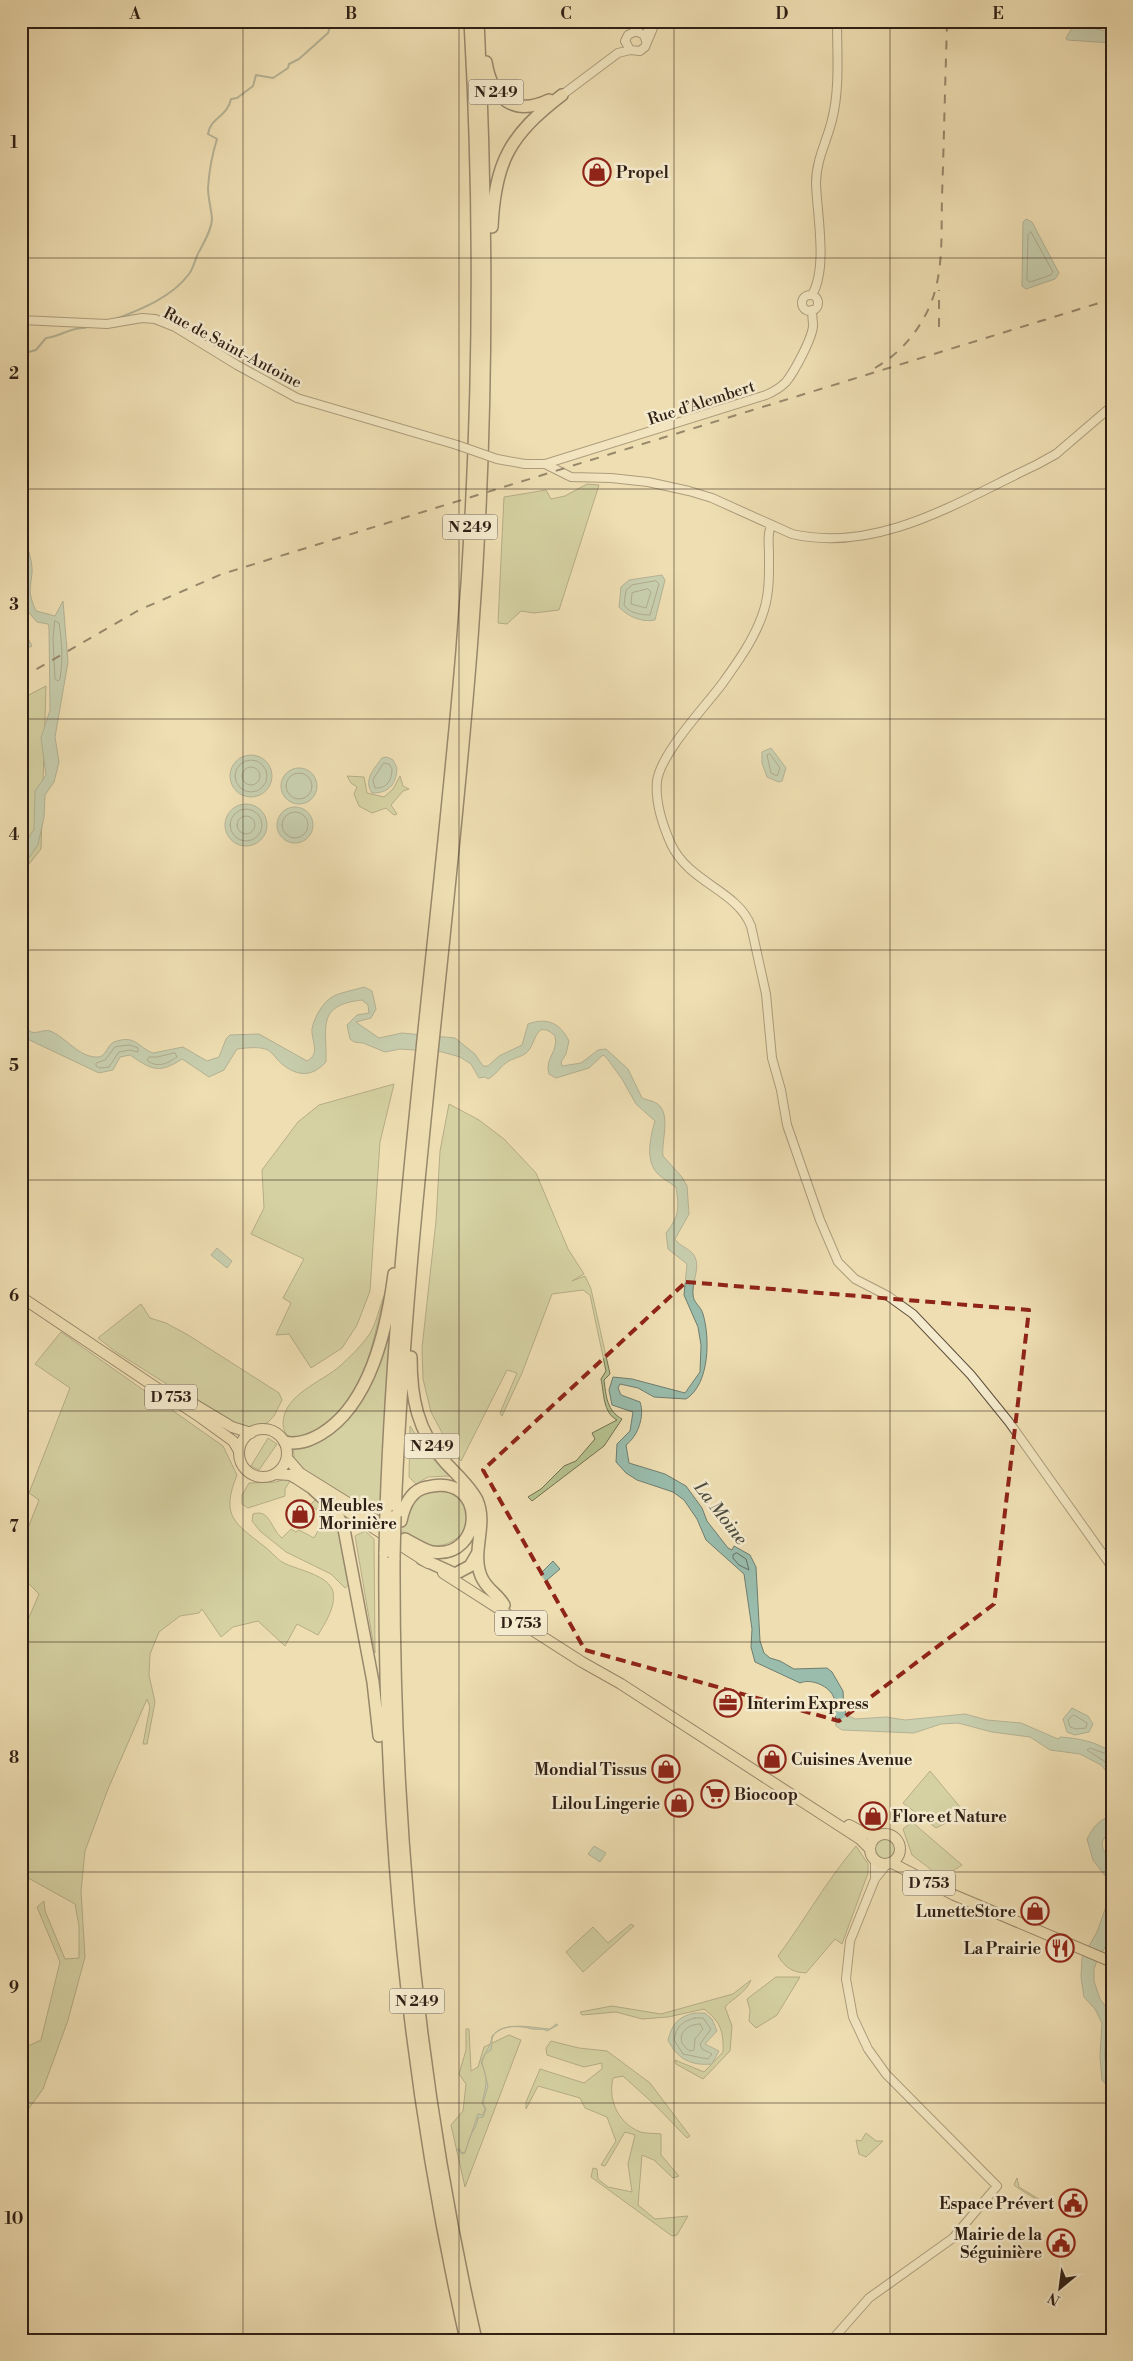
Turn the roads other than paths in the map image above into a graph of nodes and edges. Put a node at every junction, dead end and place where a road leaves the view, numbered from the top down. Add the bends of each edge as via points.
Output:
1 (470, 21) edge
2 (478, 21) edge
3 (482, 21) edge
4 (661, 21) edge
5 (837, 21) edge
6 (653, 28) junction
7 (641, 32) junction
8 (646, 41) junction
9 (625, 42) junction
10 (630, 50) junction
11 (618, 53) junction
12 (562, 95) junction
13 (486, 288) junction
14 (21, 320) edge
15 (1112, 406) edge
16 (545, 464) junction
17 (770, 526) junction
18 (429, 1031) junction
19 (427, 1053) junction
20 (405, 1227) junction
21 (412, 1266) junction
22 (21, 1297) edge
23 (98, 1347) junction
24 (251, 1433) junction
25 (285, 1442) junction
26 (239, 1451) junction
27 (287, 1458) junction
28 (275, 1474) junction
29 (314, 1490) junction
30 (394, 1516) junction
31 (405, 1539) junction
32 (477, 1554) junction
33 (393, 1556) junction
34 (422, 1559) junction
35 (1112, 1567) edge
36 (455, 1574) junction
37 (504, 1605) junction
38 (532, 1630) junction
39 (586, 1658) junction
40 (621, 1684) junction
41 (813, 1808) junction
42 (391, 1818) junction
43 (878, 1834) junction
44 (869, 1848) junction
45 (900, 1853) junction
46 (875, 1861) junction
47 (889, 1864) junction
48 (875, 1879) junction
49 (968, 1900) junction
50 (1112, 1962) edge
51 (466, 2340) edge
52 (476, 2340) edge
53 (832, 2340) edge

1 - 18 highway, N 249 via 477,241 471,501
2 - 13 highway, N 249
3 - 12 highway, N 249 via 488,71 496,93 507,102 522,107 539,105
4 - 6 street
5 - 16 street, Rue d’Alembert via 835,105 816,181 820,275 812,295 805,297 803,302 805,308 812,310 813,327 793,371 785,383 766,396
6 - 7 street
6 - 8 street
7 - 8 street
7 - 9 street via 630,32
8 - 10 street via 640,51
9 - 10 street
9 - 11 street
10 - 11 street
11 - 12 street
12 - 13 highway, N 249 via 524,128 502,165 494,198 490,280
13 - 18 highway, N 249 via 483,465 476,593 465,725
14 - 16 street, Rue de Saint-Antoine, bridge via 106,324 155,319 175,327 266,383 297,398 497,459
15 - 17 street via 1056,454 911,524 877,533 823,539 792,534
16 - 17 street via 571,477 648,482 689,491 712,498
17 - 35 street via 768,592 756,628 738,662 662,766 657,790 665,829 683,863 748,916 766,994 772,1058 787,1125 838,1262 855,1279 913,1314 971,1375 1009,1422
18 - 19 highway, N 249
19 - 20 highway, N 249
19 - 21 highway, N 249
20 - 25 highway, N 249 via 400,1234 382,1335 358,1395 346,1414 324,1432 300,1443
20 - 30 highway, N 249 via 393,1378
21 - 30 highway, N 249
21 - 32 highway, N 249 via 415,1272 411,1389 415,1408 420,1426 434,1449 477,1501 481,1520
22 - 23 main road, D 753
23 - 24 main road, D 753 via 232,1428
23 - 26 main road, D 753 via 225,1435
24 - 25 main road via 260,1429 272,1431
24 - 26 main road via 243,1440
25 - 27 main road
26 - 28 main road via 242,1464 250,1473
27 - 28 main road
27 - 31 main road, D 753 via 300,1472
28 - 29 main road, D 753 via 290,1475
29 - 34 main road, D 753
29 - 42 highway, N 249 via 334,1508 344,1529 373,1682 385,1810
30 - 31 highway, N 249 via 412,1495 423,1488 442,1484 459,1490 472,1506 471,1530 457,1548 433,1552
30 - 33 highway, N 249, bridge
30 - 33 highway, N 249
31 - 36 main road, D 753
32 - 36 highway via 470,1566
32 - 37 highway, N 249 via 478,1568 485,1584
33 - 42 highway, N 249 via 385,1682
33 - 52 highway, N 249 via 398,1788 413,1968 440,2165
34 - 36 highway
34 - 38 main road, D 753
36 - 37 main road, D 753
37 - 39 main road, D 753
38 - 39 main road
38 - 40 main road, D 753
39 - 40 main road, D 753
40 - 41 main road, D 753
41 - 43 main road, D 753 via 864,1832
41 - 44 main road, D 753
42 - 51 highway, N 249 via 399,1929 419,2088
43 - 44 main road
43 - 45 main road via 888,1833 896,1838
44 - 46 main road
45 - 47 main road
45 - 49 main road, D 753 via 912,1866
46 - 47 main road
46 - 48 street
47 - 48 street
47 - 49 main road, D 753
48 - 53 street via 853,1931 847,1957 847,1988 853,2016 868,2049 886,2074 998,2186 953,2238 869,2298
49 - 50 main road, D 753

